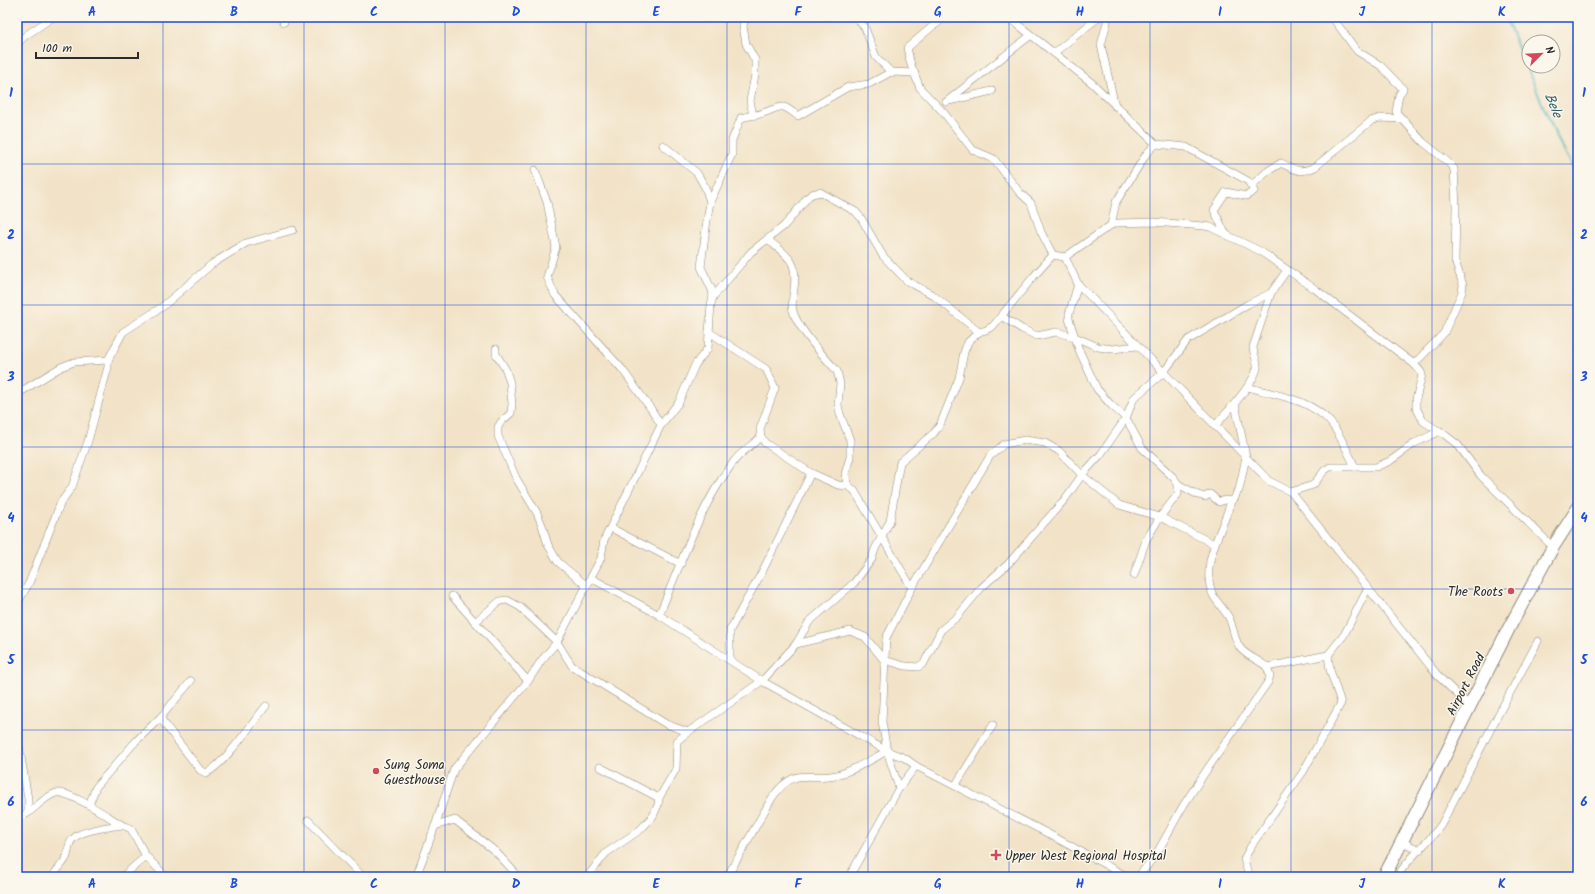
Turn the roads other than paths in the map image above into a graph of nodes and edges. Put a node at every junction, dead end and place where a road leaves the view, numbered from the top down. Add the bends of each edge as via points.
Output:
1 (53, 17) edge
2 (745, 17) edge
3 (856, 17) edge
4 (946, 17) edge
5 (1006, 17) edge
6 (1099, 17) edge
7 (1107, 17) edge
8 (1332, 17) edge
9 (1031, 35) junction
10 (17, 44) edge
11 (1054, 53) junction
12 (891, 72) junction
13 (915, 73) junction
14 (992, 91) dead end
15 (946, 102) junction
16 (937, 106) junction
17 (1115, 106) junction
18 (741, 118) junction
19 (1403, 119) junction
20 (1156, 144) junction
21 (663, 145) dead end
22 (535, 170) dead end
23 (1252, 185) junction
24 (710, 202) junction
25 (1111, 225) junction
26 (293, 230) dead end
27 (1229, 236) junction
28 (767, 239) junction
29 (1053, 255) junction
30 (1065, 256) junction
31 (1287, 270) junction
32 (1078, 284) junction
33 (1271, 293) junction
34 (713, 297) junction
35 (1001, 316) junction
36 (709, 332) junction
37 (979, 332) junction
38 (1075, 337) junction
39 (1137, 346) junction
40 (496, 349) dead end
41 (108, 360) junction
42 (1414, 364) junction
43 (1164, 373) junction
44 (1247, 387) junction
45 (17, 394) edge
46 (1235, 404) junction
47 (1126, 418) junction
48 (661, 425) junction
49 (1215, 426) junction
50 (1440, 431) junction
51 (761, 437) junction
52 (1246, 457) junction
53 (1355, 467) junction
54 (811, 473) junction
55 (1082, 475) junction
56 (1178, 484) junction
57 (848, 486) junction
58 (1291, 492) junction
59 (1231, 501) junction
60 (1578, 508) edge
61 (1160, 517) junction
62 (611, 528) junction
63 (882, 537) junction
64 (1214, 544) junction
65 (1553, 547) junction
66 (681, 564) junction
67 (1134, 575) dead end
68 (591, 578) junction
69 (587, 586) junction
70 (912, 588) junction
71 (1368, 588) junction
72 (452, 596) dead end
73 (17, 604) edge
74 (659, 615) junction
75 (475, 622) junction
76 (1538, 641) dead end
77 (557, 642) junction
78 (796, 644) junction
79 (1328, 655) junction
80 (730, 660) junction
81 (884, 660) junction
82 (1267, 667) junction
83 (191, 681) dead end
84 (528, 681) junction
85 (762, 681) junction
86 (266, 706) dead end
87 (1470, 706) junction
88 (160, 718) junction
89 (993, 725) dead end
90 (688, 732) junction
91 (17, 733) edge
92 (887, 751) junction
93 (916, 766) junction
94 (600, 767) dead end
95 (955, 786) junction
96 (899, 788) junction
97 (659, 798) junction
98 (89, 805) junction
99 (28, 813) junction
100 (17, 818) edge
101 (308, 820) dead end
102 (122, 826) junction
103 (435, 826) junction
104 (1402, 842) junction
105 (1420, 850) junction
106 (146, 856) junction
107 (53, 877) edge
108 (122, 877) edge
109 (166, 877) edge
110 (363, 877) edge
111 (416, 877) edge
112 (519, 877) edge
113 (587, 877) edge
114 (727, 877) edge
115 (849, 877) edge
116 (1128, 877) edge
117 (1138, 877) edge
118 (1251, 877) edge
119 (1384, 877) edge
120 (1397, 877) edge

1 - 10 street via 24,36
2 - 18 street via 743,26 746,44 755,60 755,75 750,101 753,115
3 - 12 street via 865,28 876,57
4 - 13 street via 907,48 910,65
5 - 9 street
6 - 11 street
7 - 17 street via 1100,45
8 - 19 street via 1357,51 1381,66 1403,89 1399,94 1396,112
9 - 11 street
9 - 15 street
11 - 17 street via 1092,83
12 - 13 street
12 - 18 street via 869,84 848,87 798,116 790,109 776,107 766,113
13 - 16 street via 920,88
14 - 15 street
15 - 16 street
16 - 29 street via 973,150 994,159 1031,203 1041,232
17 - 20 street
18 - 24 street via 732,140 732,154
19 - 23 street via 1375,119 1315,167 1298,172 1281,163
19 - 42 street via 1422,142 1454,169 1455,261 1462,285 1462,292 1444,333
20 - 23 street via 1186,147
20 - 25 street via 1147,153 1116,202
21 - 24 street via 697,173
22 - 48 street via 547,202 556,247 547,277 555,295 622,369
23 - 27 street via 1254,191 1246,196 1226,192 1214,210
24 - 34 street via 701,267
25 - 27 street via 1154,222 1204,226
25 - 30 street
26 - 41 street via 246,243 212,264 162,306 122,332
27 - 31 street via 1260,251
28 - 34 street via 751,252
28 - 37 street via 784,226 808,197 820,192 856,212 883,256 907,281 933,295
28 - 57 street via 791,260 795,268 792,309 796,320 839,377 838,405 850,440 850,458 846,474
29 - 30 street
29 - 35 street
30 - 32 street
31 - 33 street
31 - 42 street
32 - 38 street via 1069,317
32 - 39 street
33 - 43 street via 1188,340
33 - 44 street via 1253,346 1252,353 1258,365 1257,370
34 - 36 street
35 - 37 street via 993,326
35 - 38 street via 1037,336 1056,332
36 - 48 street via 708,348 694,365 679,402
36 - 51 street via 766,369 771,378 775,388 760,429
37 - 63 street via 968,342 959,378 940,425 900,462 890,521
38 - 39 street via 1098,347 1113,349
38 - 47 street via 1097,390
39 - 43 street
40 - 69 street via 510,383 512,404 511,413 498,428 498,436 516,478 537,513 548,546 558,562
41 - 45 street via 74,362 61,367
41 - 73 street via 88,441 72,487 61,502 29,584
42 - 50 street via 1422,375 1416,407 1423,421
43 - 47 street via 1134,398
43 - 49 street
44 - 46 street
44 - 53 street via 1309,405 1332,425
46 - 49 street
46 - 52 street
47 - 55 street via 1101,454
47 - 56 street via 1142,448
48 - 62 street
49 - 52 street
50 - 53 street via 1415,443 1383,465
50 - 65 street via 1458,445 1481,476
51 - 54 street via 765,443
51 - 66 street via 733,462 696,526
52 - 58 street via 1269,481
52 - 59 street via 1239,490
53 - 58 street via 1327,468 1313,485
54 - 57 street via 838,485
54 - 80 street via 730,630
55 - 61 street via 1119,505
55 - 70 street via 1059,451 1045,443 1025,440 1004,444 990,456
55 - 81 street via 1065,499 1008,564 941,630 924,663 918,667 904,666
56 - 59 street via 1198,495 1205,497 1210,494 1219,502
56 - 61 street via 1178,494
57 - 63 street via 854,490
58 - 71 street
59 - 64 street
60 - 65 highway, Airport Road
61 - 64 street
61 - 67 street via 1146,540
62 - 66 street
62 - 68 street via 604,540 601,558
63 - 70 street
63 - 78 street via 872,559 854,583 809,622
64 - 82 street via 1208,574 1214,595 1229,617 1241,649
65 - 87 highway, Airport Road
66 - 74 street
68 - 69 street
68 - 74 street
69 - 77 street
70 - 81 street via 886,638
71 - 79 street via 1344,635
71 - 87 street via 1439,677
72 - 75 street
74 - 80 street
75 - 77 street via 500,601 507,600 520,607
75 - 84 street
76 - 105 street via 1441,825
77 - 84 street
77 - 90 street via 572,666 666,724
78 - 81 street via 850,630 865,637
78 - 85 street
79 - 82 street
79 - 118 street via 1330,670 1342,703 1303,772 1244,859
80 - 85 street
81 - 92 street via 882,722
82 - 117 street via 1270,676 1268,682 1183,806 1157,854
83 - 88 street
84 - 103 street via 454,769
85 - 90 street
85 - 92 street
86 - 88 street via 224,758 213,770 206,773 200,770
87 - 104 highway, Airport Road
88 - 98 street via 96,787
89 - 95 street
90 - 97 street via 677,742 676,769
91 - 99 street
92 - 93 street via 905,758
92 - 96 street
92 - 114 street via 839,774 796,777 778,789
93 - 95 street
93 - 96 street
94 - 97 street
95 - 116 street
96 - 115 street
97 - 113 street via 653,816 644,826 606,853
98 - 99 street via 62,793 56,793
98 - 102 street
99 - 100 street
101 - 110 street
102 - 106 street via 131,829
102 - 107 street via 75,836 68,848 67,857
103 - 111 street
103 - 112 street via 455,820 496,852
104 - 105 street
104 - 119 highway, Airport Road
105 - 120 street
106 - 108 street
106 - 109 street

